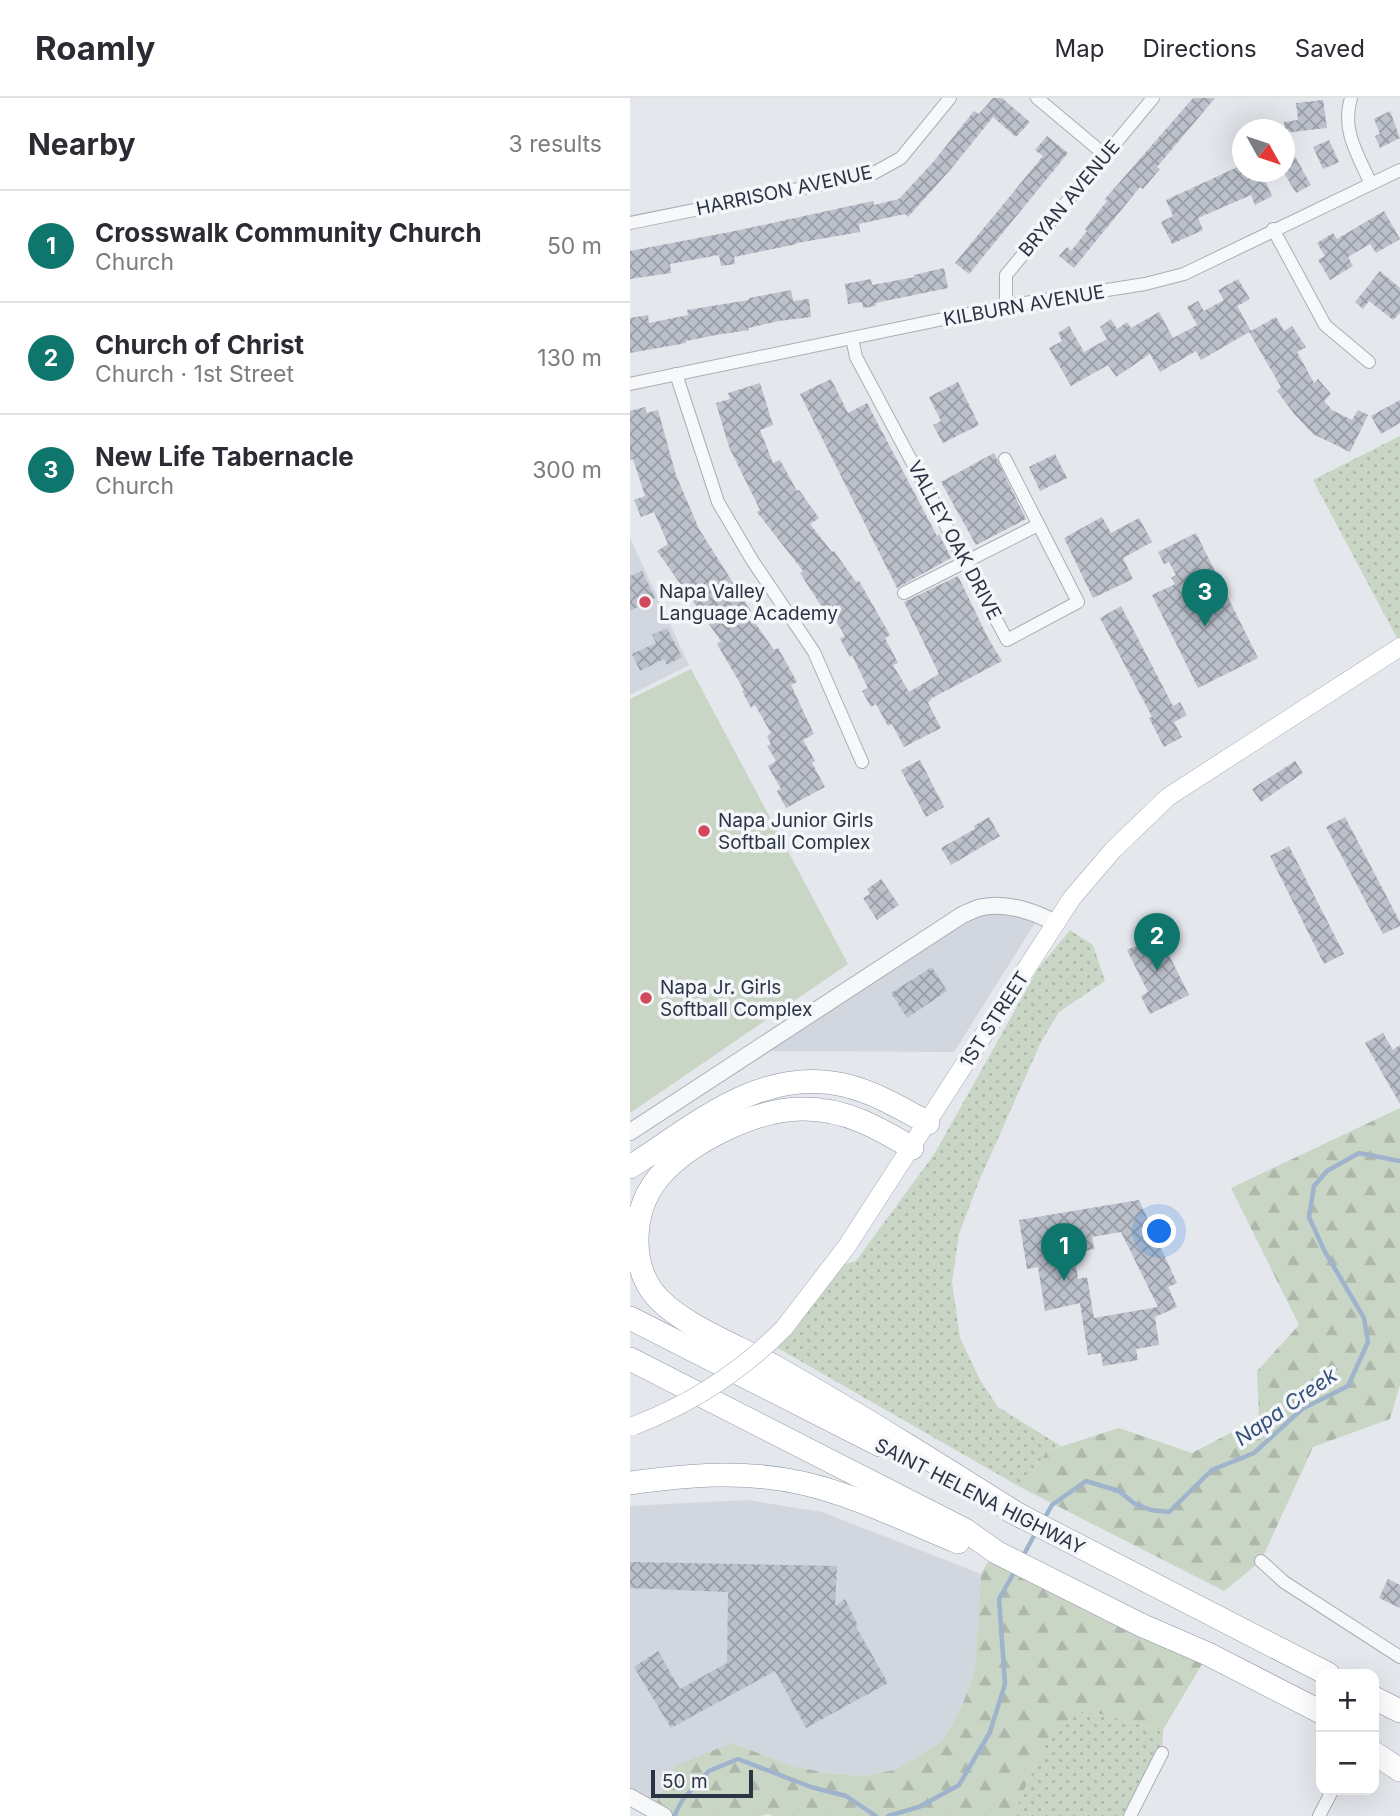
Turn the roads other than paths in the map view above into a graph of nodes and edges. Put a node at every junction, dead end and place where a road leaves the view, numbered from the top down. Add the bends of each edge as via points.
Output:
1 (950, 98) edge
2 (1037, 98) edge
3 (1153, 98) edge
4 (1351, 98) edge
5 (1105, 155) junction
6 (1400, 170) edge
7 (1371, 184) junction
8 (630, 223) edge
9 (1273, 229) junction
10 (1006, 306) junction
11 (852, 338) junction
12 (1369, 362) dead end
13 (676, 374) junction
14 (630, 384) edge
15 (1005, 459) dead end
16 (1038, 525) junction
17 (966, 561) junction
18 (904, 593) dead end
19 (1400, 647) edge
20 (862, 762) dead end
21 (1055, 923) junction
22 (928, 1124) junction
23 (630, 1132) edge
24 (912, 1148) junction
25 (630, 1167) edge
26 (630, 1318) edge
27 (630, 1359) edge
28 (630, 1373) edge
29 (631, 1427) edge
30 (803, 1447) junction
31 (630, 1483) edge
32 (1022, 1517) junction
33 (996, 1552) junction
34 (1261, 1561) dead end
35 (1400, 1657) edge
36 (1318, 1669) edge
37 (1277, 1689) junction
38 (1379, 1700) edge
39 (1316, 1709) edge
40 (1400, 1711) edge
41 (1316, 1715) edge
42 (1379, 1741) edge
43 (1400, 1752) edge
44 (1162, 1753) dead end
45 (1379, 1756) edge
46 (1400, 1770) edge
47 (1330, 1795) edge
48 (630, 1797) edge
49 (659, 1813) edge
50 (1130, 1816) edge
51 (1319, 1816) edge

1 - 8 street, HARRISON AVENUE via 901,158 872,174
2 - 5 street
3 - 5 street, BRYAN AVENUE
4 - 7 street via 1347,124
5 - 10 street, BRYAN AVENUE via 1006,275
6 - 7 street, KILBURN AVENUE
7 - 9 street, KILBURN AVENUE
9 - 10 street, KILBURN AVENUE via 1184,274
9 - 12 street via 1325,325
10 - 11 street, KILBURN AVENUE
11 - 13 street, KILBURN AVENUE
11 - 17 street, VALLEY OAK DRIVE via 856,357
13 - 14 street, KILBURN AVENUE
13 - 20 street via 718,502 814,652
15 - 16 street, VALLEY OAK DRIVE
16 - 17 street
16 - 17 street, VALLEY OAK DRIVE via 1078,602 1007,640
17 - 18 street
19 - 21 main road, 1ST STREET via 1168,797 1113,850
21 - 22 main road, 1ST STREET
21 - 23 street via 1005,907 985,906 962,915
22 - 24 main road, 1ST STREET
22 - 25 highway via 864,1091 794,1081 747,1094
24 - 29 main road, 1ST STREET, bridge via 833,1267 784,1328 708,1390
24 - 32 highway via 856,1117 830,1110 773,1111 748,1120 689,1151 658,1179 644,1201 638,1225 641,1268 650,1288 678,1315 794,1378
26 - 32 highway, SAINT HELENA HIGHWAY
27 - 30 highway, SAINT HELENA HIGHWAY
28 - 30 highway
30 - 33 highway, SAINT HELENA HIGHWAY via 965,1530
31 - 33 highway via 713,1475 802,1483
32 - 36 highway, SAINT HELENA HIGHWAY
33 - 37 highway, SAINT HELENA HIGHWAY
34 - 35 street via 1284,1582
37 - 39 highway, SAINT HELENA HIGHWAY
37 - 41 highway
38 - 40 highway
42 - 43 highway
44 - 50 street
45 - 46 highway
47 - 51 street
48 - 49 street

